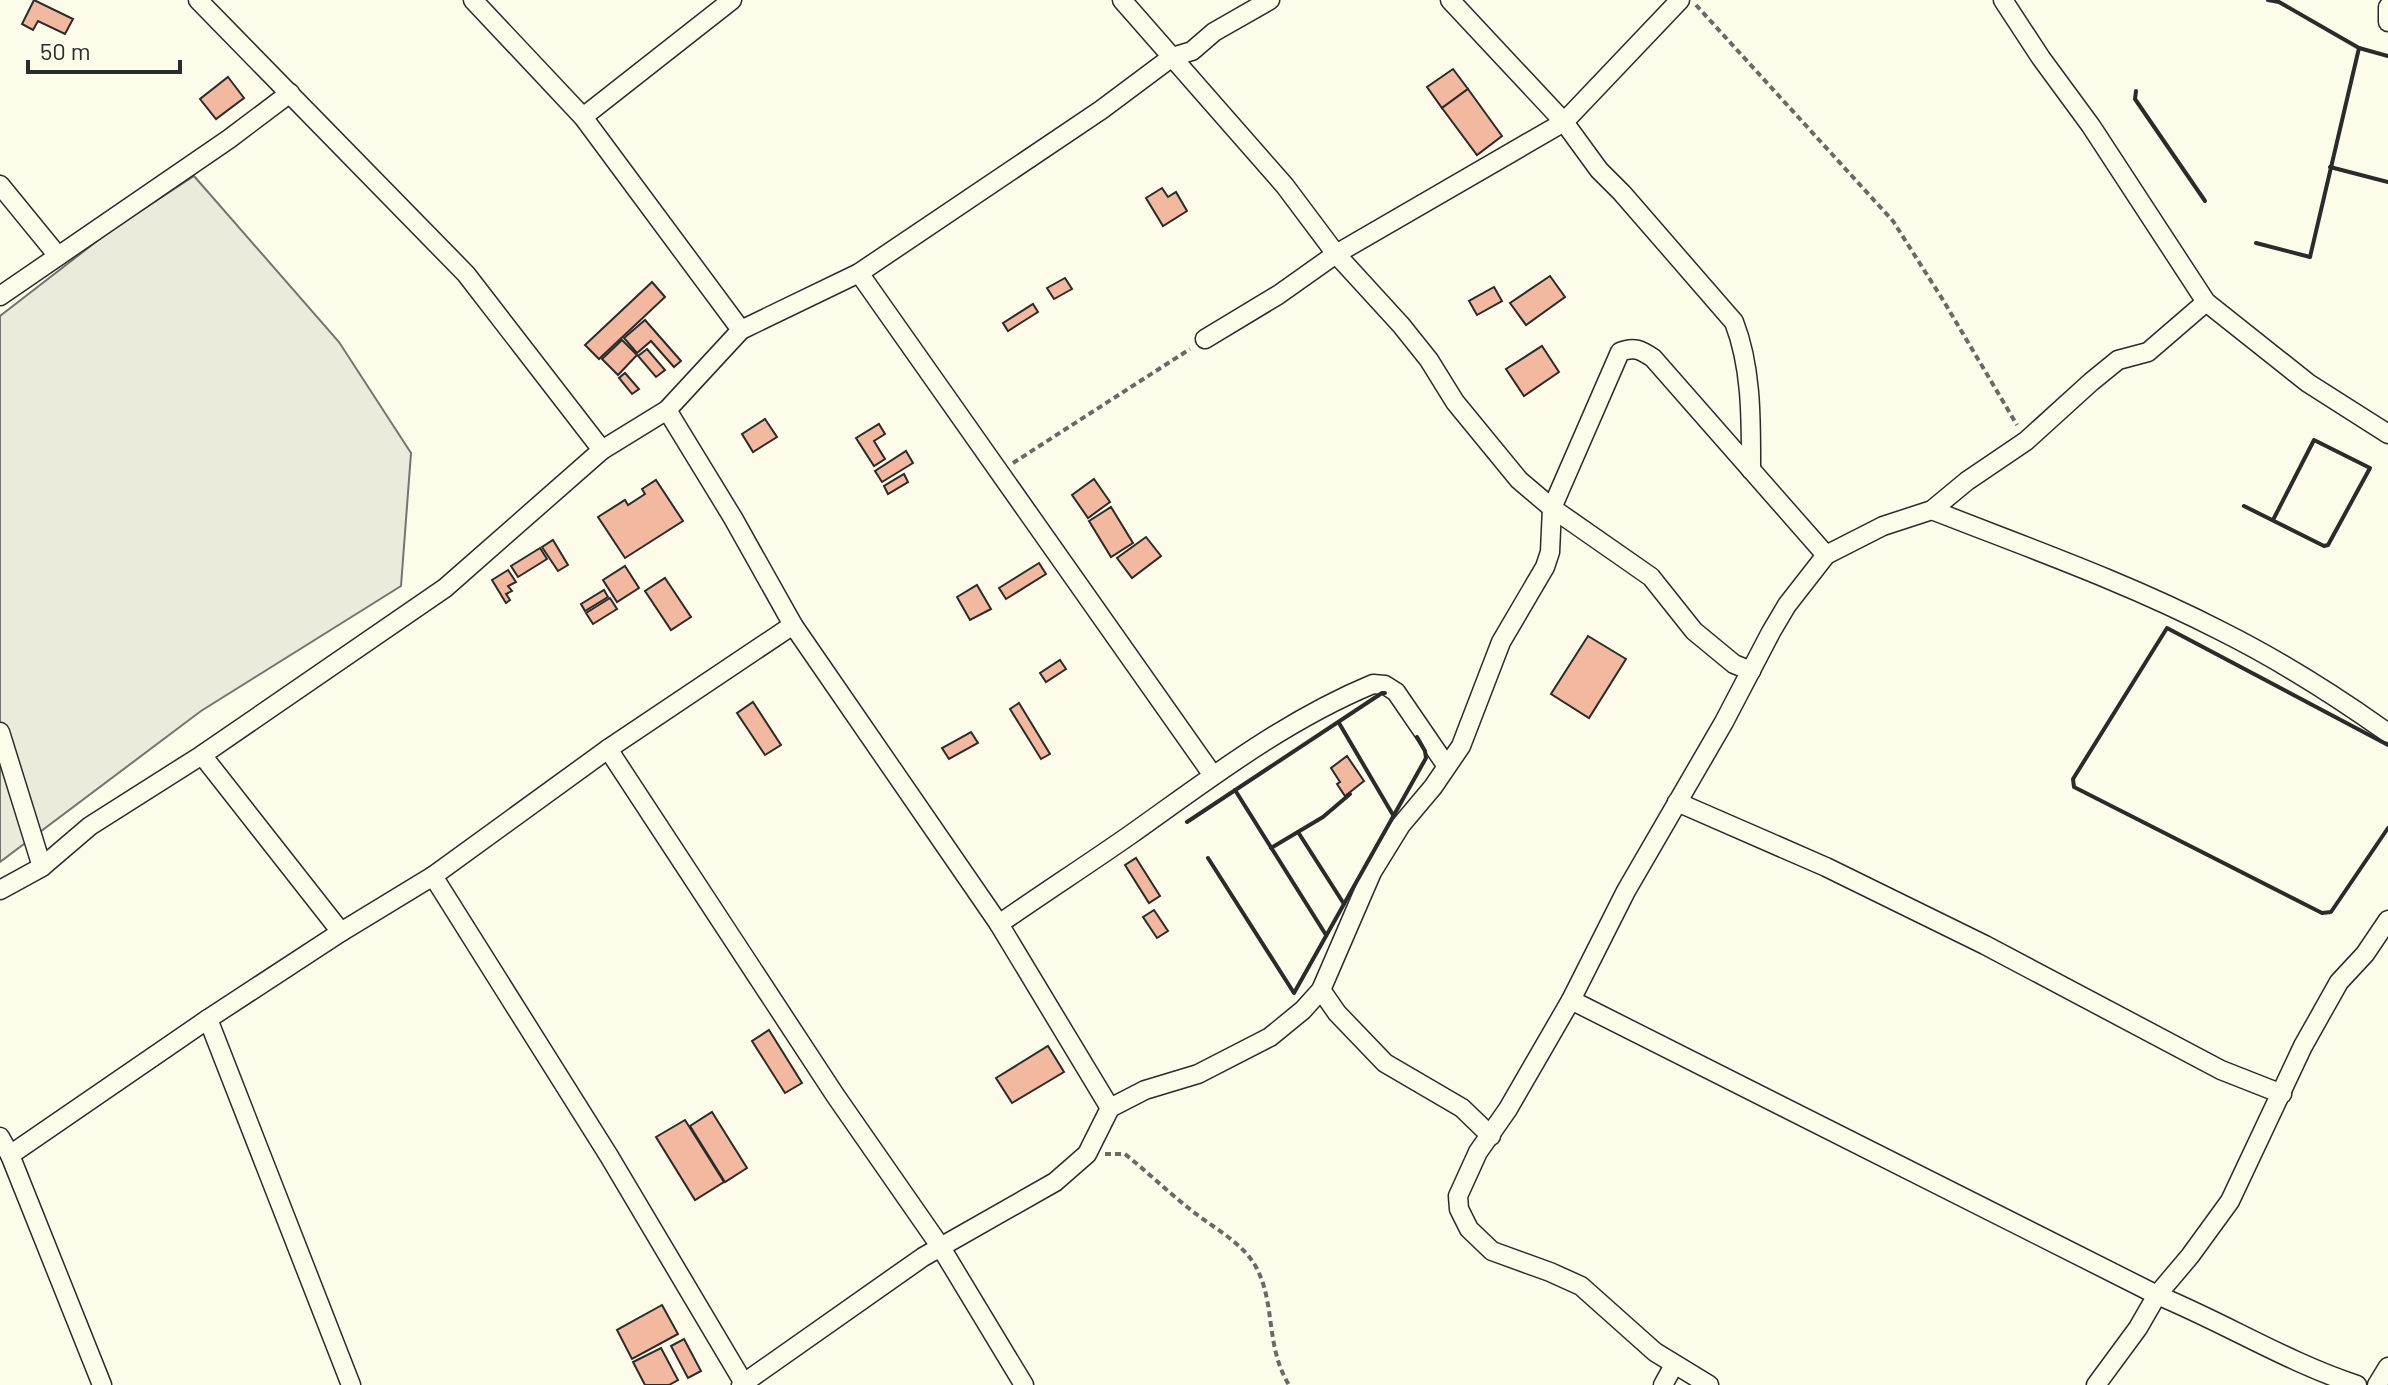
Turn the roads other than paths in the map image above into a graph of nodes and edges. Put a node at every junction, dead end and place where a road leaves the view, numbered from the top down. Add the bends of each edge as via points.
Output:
1 (198, 0) edge
2 (473, 0) edge
3 (732, 0) edge
4 (1122, 0) edge
5 (1270, 0) edge
6 (1450, 0) edge
7 (1680, 0) edge
8 (2003, 0) edge
9 (2388, 7) edge
10 (2388, 22) edge
11 (1172, 57) junction
12 (290, 93) junction
13 (583, 117) junction
14 (1564, 122) junction
15 (0, 185) edge
16 (1336, 254) junction
17 (58, 256) junction
18 (859, 273) junction
19 (0, 296) edge
20 (2206, 302) junction
21 (741, 330) junction
22 (1205, 339) road end
23 (667, 410) junction
24 (2388, 434) edge
25 (602, 450) junction
26 (1751, 470) junction
27 (1552, 508) junction
28 (1932, 510) junction
29 (1826, 555) junction
30 (793, 625) junction
31 (1751, 671) junction
32 (0, 732) edge
33 (2388, 733) edge
34 (608, 749) junction
35 (202, 755) junction
36 (1446, 765) junction
37 (1212, 774) junction
38 (1677, 802) junction
39 (42, 867) junction
40 (433, 876) junction
41 (0, 890) edge
42 (2388, 920) edge
43 (999, 924) junction
44 (341, 932) junction
45 (1321, 990) junction
46 (1571, 1000) junction
47 (208, 1019) junction
48 (2282, 1094) junction
49 (1110, 1108) junction
50 (1491, 1136) junction
51 (0, 1137) edge
52 (10, 1155) junction
53 (940, 1246) junction
54 (2157, 1295) junction
55 (1674, 1365) junction
56 (2388, 1367) edge
57 (102, 1385) edge
58 (351, 1385) edge
59 (744, 1385) edge
60 (1024, 1385) edge
61 (1663, 1385) edge
62 (1709, 1385) edge
63 (2096, 1385) edge
64 (2357, 1385) edge
65 (2377, 1385) edge

1 - 12 street
2 - 13 street
3 - 13 street
4 - 11 street
5 - 11 street via 1192,51
6 - 14 street
7 - 14 street
8 - 20 street
9 - 10 street
11 - 16 street via 1285,186
11 - 18 street
12 - 17 street
12 - 25 street via 466,274
13 - 21 street
14 - 16 street
14 - 26 street via 1599,170 1734,322 1751,404
15 - 17 street
16 - 22 street
16 - 27 street via 1401,325 1493,451
17 - 19 street
18 - 21 street
18 - 37 street
20 - 24 street via 2308,383
20 - 28 street via 2148,352 2118,360 2026,441
21 - 23 street
23 - 25 street
23 - 30 street
25 - 35 street via 445,588
26 - 27 street via 1653,358 1630,348 1620,352
26 - 29 street
27 - 31 street via 1651,577 1694,631 1734,664
27 - 36 street via 1545,567 1501,642 1461,746
28 - 29 street via 1883,526
28 - 33 street via 2095,573 2222,631
29 - 31 street via 1787,605
30 - 34 street
30 - 43 street
31 - 38 street
32 - 39 street
34 - 40 street
34 - 53 street
35 - 39 street via 90,826
35 - 44 street
36 - 37 street via 1396,692 1373,684 1302,718
36 - 45 street via 1372,872
37 - 43 street
38 - 46 street
38 - 48 street via 1826,867 2221,1070
39 - 41 street
40 - 44 street
40 - 59 street via 609,1156
42 - 48 street via 2339,982
43 - 49 street
44 - 47 street
45 - 49 street via 1270,1037 1198,1074 1145,1090
45 - 50 street via 1385,1063 1462,1108
46 - 50 street
46 - 54 street
47 - 52 street
47 - 58 street
48 - 54 street via 2230,1201
49 - 53 street via 1087,1154 1055,1182
50 - 55 street via 1458,1196 1469,1229 1492,1251 1581,1286
51 - 52 street
52 - 57 street
53 - 59 street
53 - 60 street
54 - 63 street
54 - 64 street via 2318,1372
55 - 61 street
55 - 62 street
56 - 65 street

